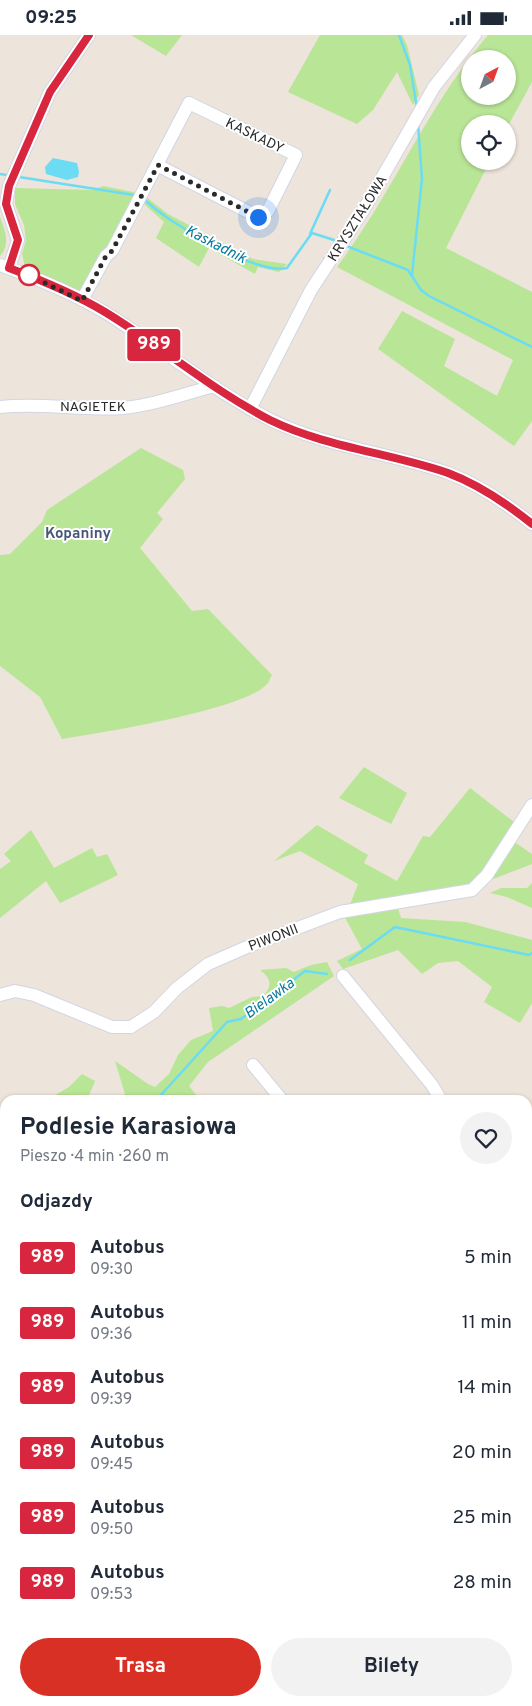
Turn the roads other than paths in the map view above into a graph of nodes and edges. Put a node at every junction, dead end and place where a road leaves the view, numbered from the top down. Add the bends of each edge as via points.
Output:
1 (89, 35) edge
2 (475, 35) edge
3 (158, 165) junction
4 (4, 267) edge
5 (82, 301) junction
6 (214, 386) junction
7 (0, 407) edge
8 (250, 409) junction
9 (532, 524) edge
10 (532, 805) edge
11 (343, 976) dead end
12 (0, 995) edge
13 (253, 1065) dead end
14 (278, 1095) edge
15 (438, 1095) edge

1 - 4 street via 50,92 9,186 6,204 18,240
2 - 8 street, KRYSZTAŁOWA via 446,69 364,209 311,290
3 - 3 street, KASKADY via 189,103 296,155 268,211 258,217
3 - 5 street, KASKADY
4 - 5 street
5 - 6 street via 127,327
6 - 7 street, NAGIETEK via 123,408 82,409 40,404
6 - 8 street
8 - 9 street via 299,431 447,473 486,490
10 - 12 street, PIWONII via 487,875 472,889 340,912 247,947 208,964 177,988 154,1012 131,1027 112,1027 34,995 15,991
11 - 15 street
13 - 14 street

